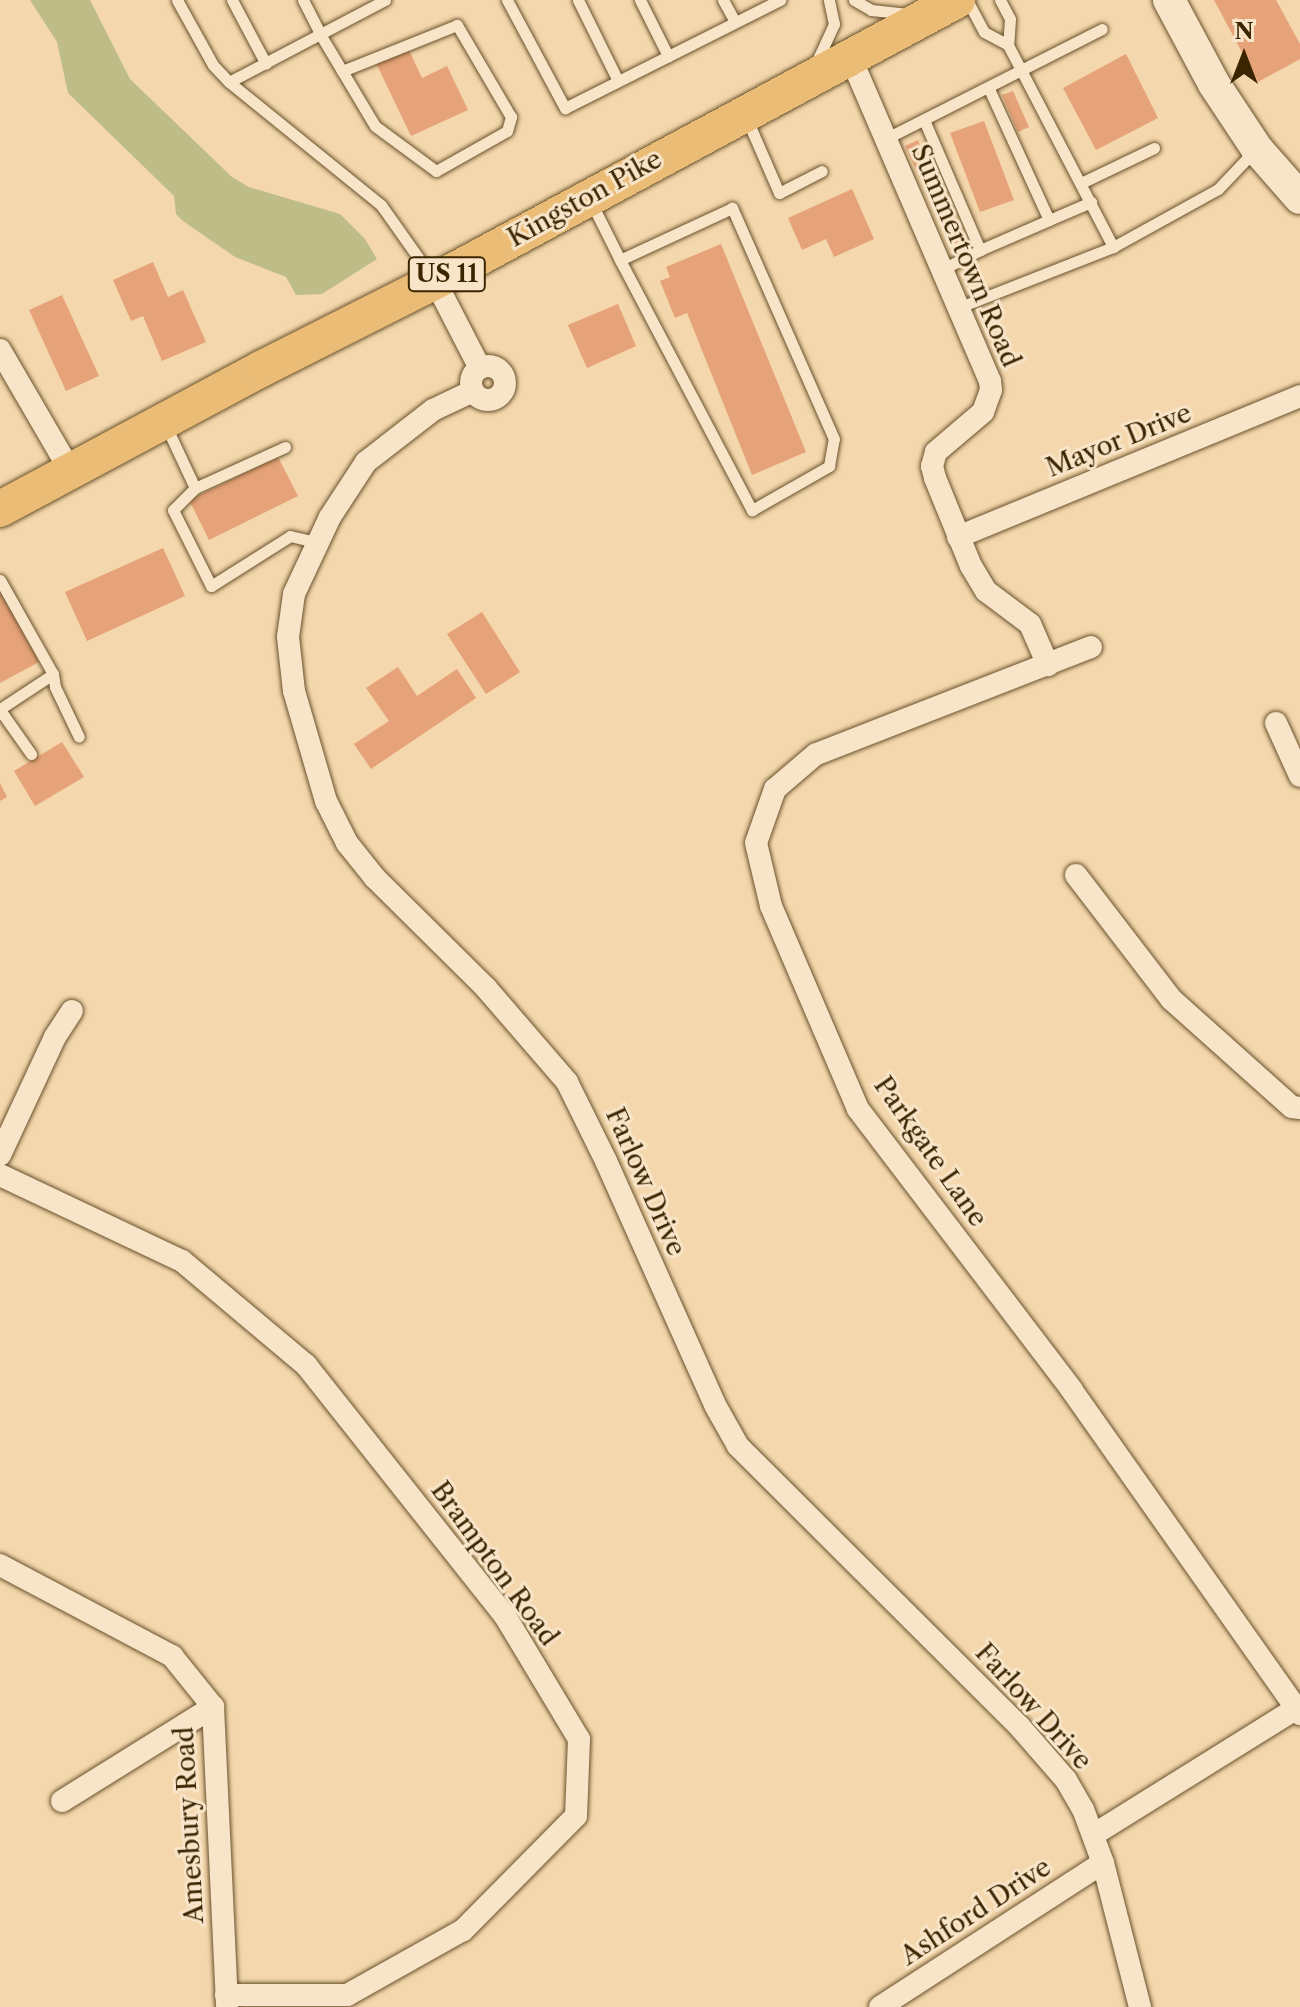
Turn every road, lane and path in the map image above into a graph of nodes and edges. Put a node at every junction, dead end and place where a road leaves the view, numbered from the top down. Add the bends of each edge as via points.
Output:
1 (177, 0) edge
2 (232, 0) edge
3 (303, 0) edge
4 (385, 0) edge
5 (507, 0) edge
6 (578, 0) edge
7 (640, 0) edge
8 (723, 0) edge
9 (780, 0) edge
10 (829, 0) edge
11 (854, 0) edge
12 (967, 0) edge
13 (1000, 0) edge
14 (1169, 0) edge
15 (368, 4) edge
16 (943, 8) edge
17 (735, 22) junction
18 (1102, 29) dead end
19 (320, 34) junction
20 (1008, 45) junction
21 (668, 56) junction
22 (850, 56) junction
23 (266, 64) junction
24 (1021, 70) junction
25 (342, 71) junction
26 (806, 80) junction
27 (618, 81) junction
28 (229, 82) junction
29 (988, 87) junction
30 (744, 113) junction
31 (924, 120) junction
32 (885, 139) junction
33 (1154, 148) dead end
34 (1257, 149) junction
35 (822, 171) dead end
36 (1081, 183) junction
37 (589, 198) junction
38 (1300, 198) edge
39 (1091, 202) junction
40 (1049, 220) junction
41 (1113, 247) junction
42 (980, 250) junction
43 (620, 260) junction
44 (943, 269) junction
45 (435, 281) junction
46 (960, 307) junction
47 (0, 350) edge
48 (480, 368) junction
49 (473, 391) junction
50 (1300, 396) edge
51 (164, 421) junction
52 (285, 447) dead end
53 (71, 472) junction
54 (195, 488) junction
55 (0, 509) edge
56 (958, 537) junction
57 (317, 542) junction
58 (0, 580) edge
59 (1091, 647) dead end
60 (1048, 665) junction
61 (53, 674) junction
62 (0, 710) edge
63 (1276, 723) dead end
64 (79, 737) dead end
65 (31, 754) dead end
66 (1300, 776) edge
67 (1076, 875) dead end
68 (72, 1011) dead end
69 (1300, 1108) edge
70 (0, 1155) edge
71 (0, 1175) edge
72 (0, 1565) edge
73 (213, 1707) junction
74 (1298, 1711) edge
75 (62, 1801) dead end
76 (1093, 1835) junction
77 (1103, 1863) junction
78 (227, 2001) edge
79 (880, 2007) edge
80 (1140, 2007) edge

1 - 28 lane via 213,65
2 - 23 lane
3 - 19 lane
4 - 15 lane
5 - 27 lane via 565,108
6 - 27 lane
7 - 21 lane
8 - 17 lane
9 - 17 lane
10 - 26 lane via 831,36
11 - 16 lane via 888,14
12 - 20 lane via 984,32
13 - 20 lane via 1010,19
14 - 34 street
15 - 19 lane
16 - 22 main road, Kingston Pike / US 11
17 - 21 lane
18 - 24 lane
19 - 23 lane
19 - 25 lane
20 - 24 lane
21 - 27 lane
22 - 26 main road, Kingston Pike / US 11
22 - 32 street, Summertown Road
23 - 28 lane
24 - 29 lane
24 - 36 lane
25 - 25 lane via 375,126 436,171 507,131 511,117 457,25
26 - 30 main road, Kingston Pike / US 11
28 - 45 lane via 381,205
29 - 31 lane
29 - 40 lane
30 - 35 lane via 779,193
30 - 37 main road, Kingston Pike / US 11
31 - 32 lane
31 - 42 lane
32 - 44 street, Summertown Road
33 - 36 lane
34 - 38 street
34 - 41 lane via 1218,189
36 - 39 lane
37 - 43 lane
37 - 45 main road, Kingston Pike / US 11
39 - 40 lane
39 - 41 lane
40 - 42 lane
41 - 46 lane
42 - 44 lane
43 - 43 lane via 752,510 829,466 834,439 732,208
44 - 46 street, Summertown Road
45 - 48 street, Farlow Drive
45 - 51 main road, Kingston Pike / US 11
46 - 56 street, Summertown Road via 991,390 983,412 936,452 932,466
47 - 53 street
48 - 49 street via 472,376
48 - 49 street, Farlow Drive via 496,368 505,386 489,401
49 - 57 street, Farlow Drive via 433,410 366,462
50 - 56 street, Mayor Drive
51 - 53 main road, Kingston Pike / US 11
51 - 54 lane
52 - 54 lane
53 - 55 main road, Kingston Pike / US 11
54 - 57 lane via 173,510 211,586 290,536
56 - 60 street, Summertown Road via 986,591 1030,624
57 - 76 street, Farlow Drive via 294,594 290,664 314,766 347,843 567,1082 738,1446 1044,1753 1066,1780
58 - 61 lane
59 - 60 street, Parkgate Lane
60 - 74 street, Parkgate Lane via 816,754 775,789 756,843 771,906 858,1109 1071,1389
61 - 62 lane
61 - 64 lane
62 - 65 lane
63 - 66 street
67 - 69 street via 1171,999 1292,1107
68 - 70 street
71 - 78 street, Brampton Road via 182,1261 306,1365 505,1616 579,1739 576,1816 463,1930 347,1995
72 - 73 street, Amesbury Road via 172,1656
73 - 75 street
73 - 78 street, Amesbury Road
74 - 76 street
76 - 77 street, Farlow Drive
77 - 79 street, Ashford Drive
77 - 80 street, Farlow Drive

